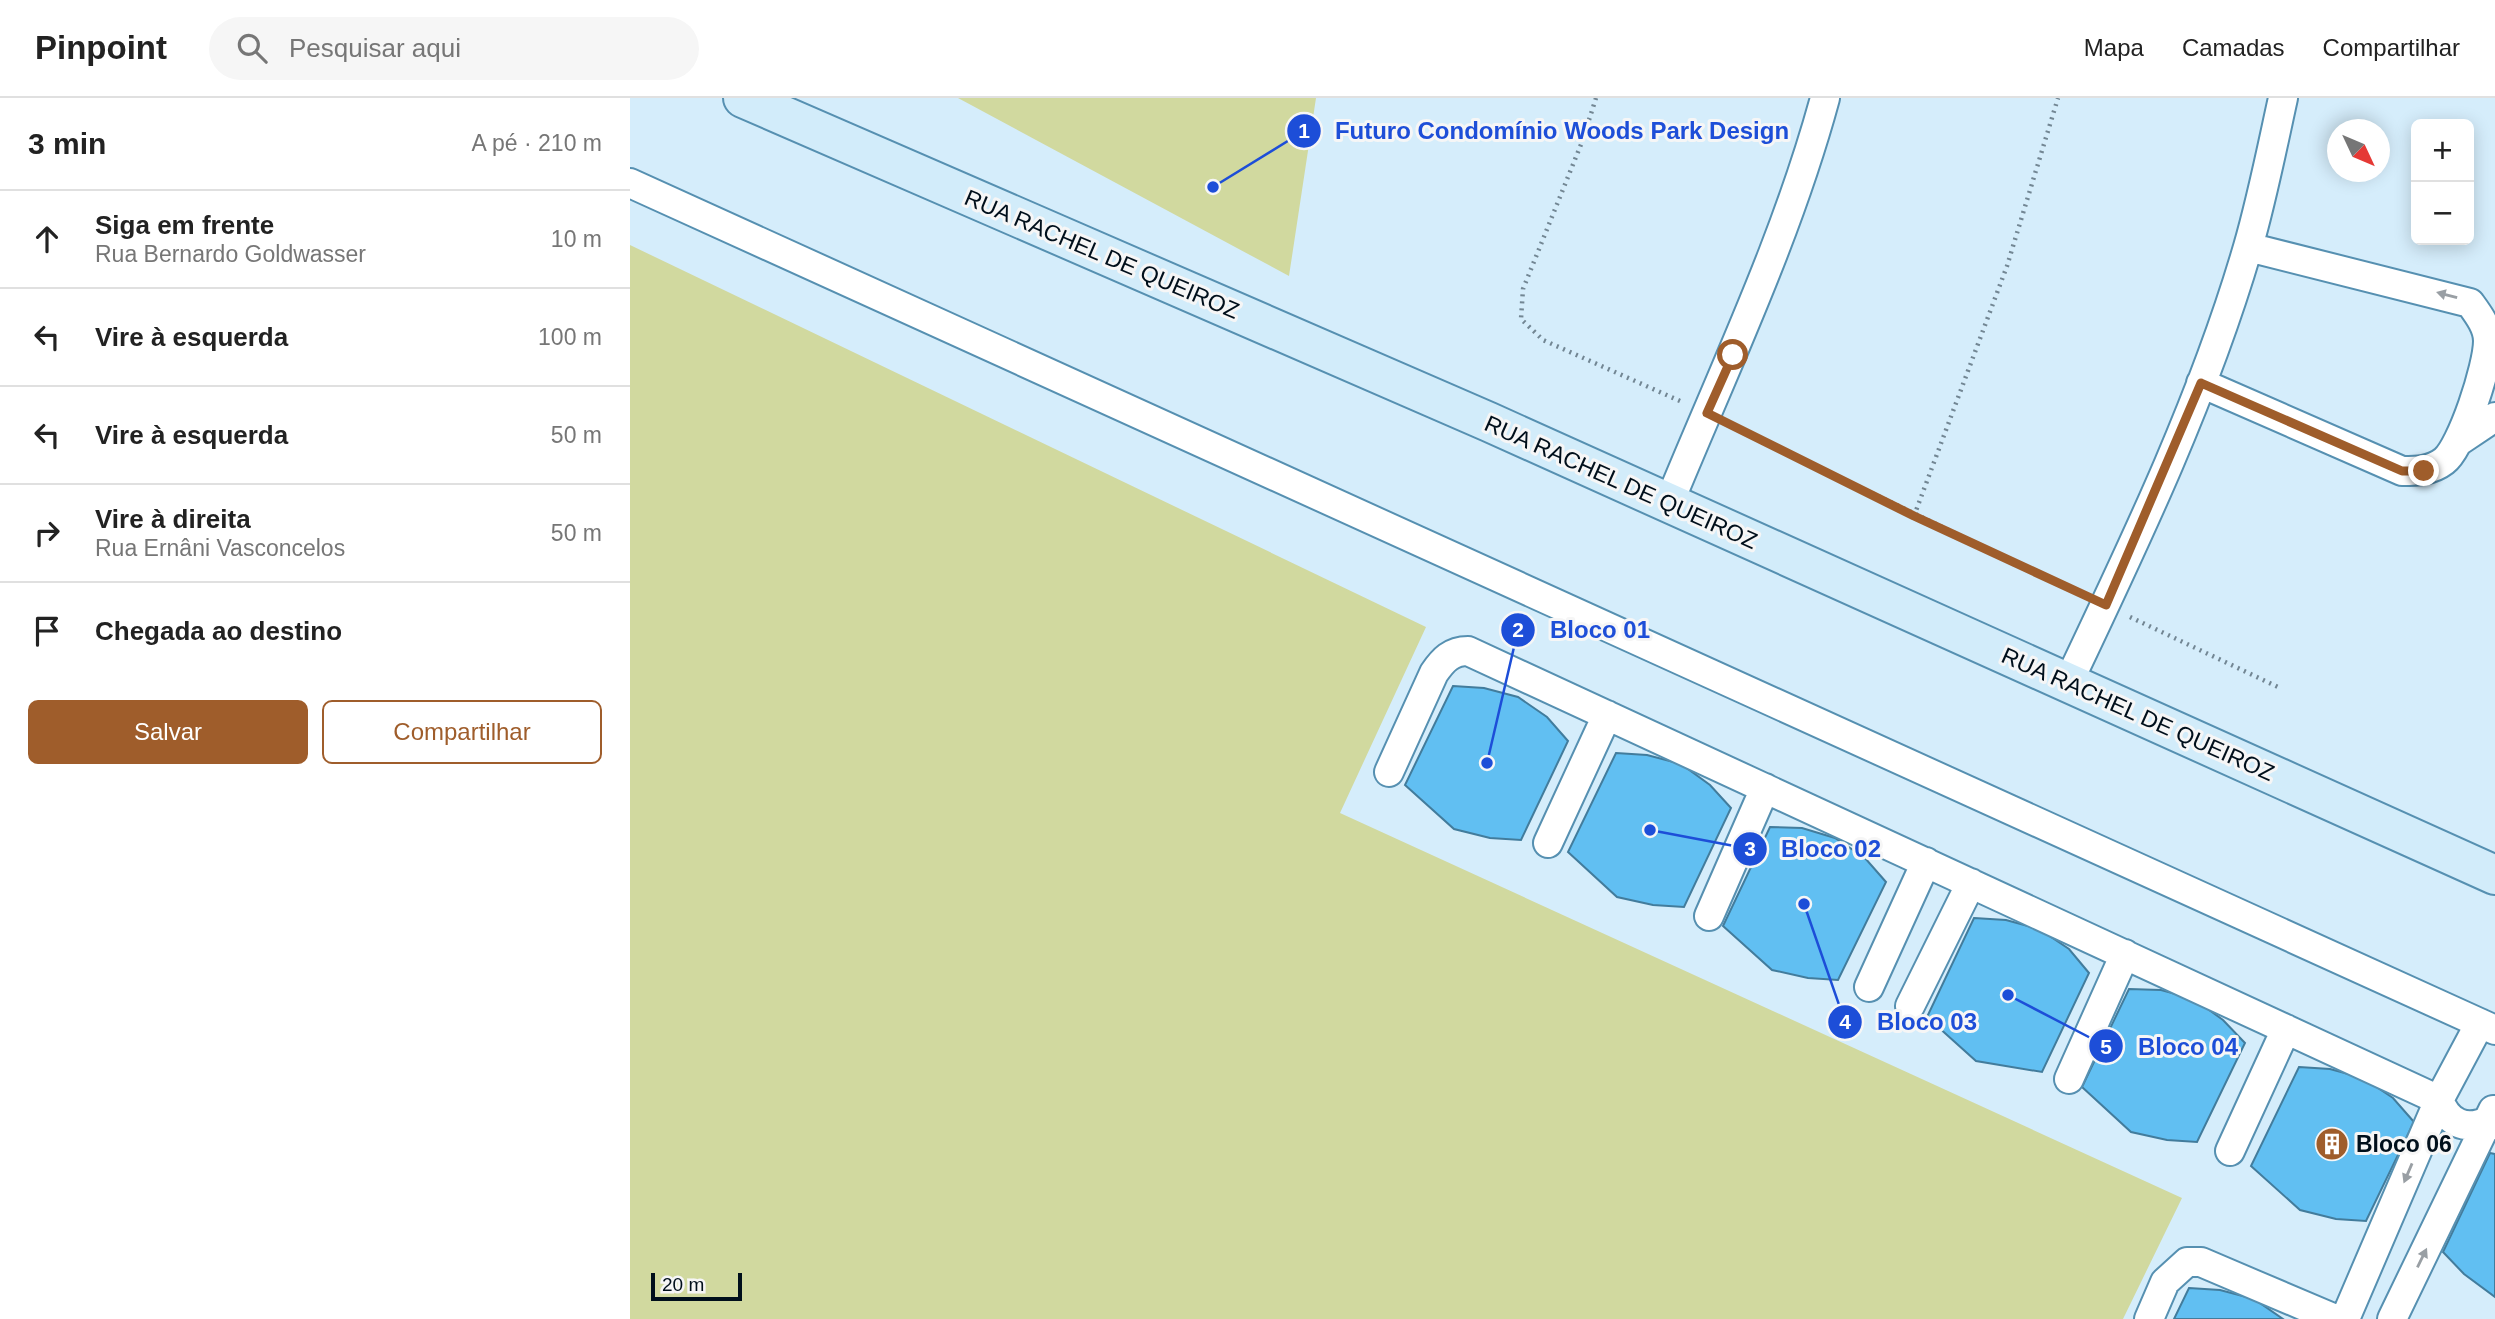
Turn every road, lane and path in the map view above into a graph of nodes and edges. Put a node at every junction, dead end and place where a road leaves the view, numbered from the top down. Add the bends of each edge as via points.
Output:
1 (743, 98) edge
2 (1596, 98) edge
3 (1825, 98) edge
4 (2058, 98) edge
5 (2283, 98) edge
6 (630, 183) edge
7 (2248, 247) junction
8 (2490, 374) edge
9 (2201, 383) junction
10 (1707, 413) junction
11 (2495, 418) edge
12 (2459, 441) junction
13 (1669, 503) junction
14 (1914, 516) junction
15 (2106, 605) junction
16 (2068, 683) junction
17 (2278, 687) dead end
18 (1607, 715) junction
19 (1389, 772) dead end
20 (1765, 788) junction
21 (1548, 843) dead end
22 (1926, 862) junction
23 (2495, 875) edge
24 (1971, 883) junction
25 (1709, 916) dead end
26 (2125, 954) junction
27 (1869, 987) dead end
28 (1910, 1006) dead end
29 (2487, 1026) edge
30 (2286, 1029) junction
31 (2069, 1079) dead end
32 (2439, 1100) junction
33 (2492, 1117) edge
34 (2230, 1151) dead end
35 (2149, 1319) edge
36 (2336, 1319) edge
37 (2345, 1319) edge
38 (2392, 1319) edge

1 - 13 street, RUA RACHEL DE QUEIROZ
2 - 10 path via 1523,289 1521,318 1543,340
3 - 10 street via 1806,170
4 - 14 path via 2007,267
5 - 7 street
6 - 29 street
8 -> 7 street via 2488,340 2470,303
7 - 9 street
8 - 12 street
9 - 12 street via 2402,471 2424,471 2444,461
9 - 15 street
10 - 13 street
10 - 14 path
11 - 12 street
13 - 16 street, RUA RACHEL DE QUEIROZ
14 - 15 path
15 - 16 street
15 - 17 path
16 - 23 street, RUA RACHEL DE QUEIROZ
18 - 19 street via 1482,656 1457,651 1434,673
18 - 20 street
18 - 21 street
20 - 22 street
20 - 25 street
22 - 24 street
22 - 27 street
24 - 26 street
24 - 28 street
26 - 30 street
26 - 31 street
29 - 32 street
30 - 32 street
30 - 34 street
32 - 33 street via 2459,1125 2474,1126
32 -> 37 street
38 -> 33 street
35 - 36 street via 2165,1282 2187,1262 2201,1262

